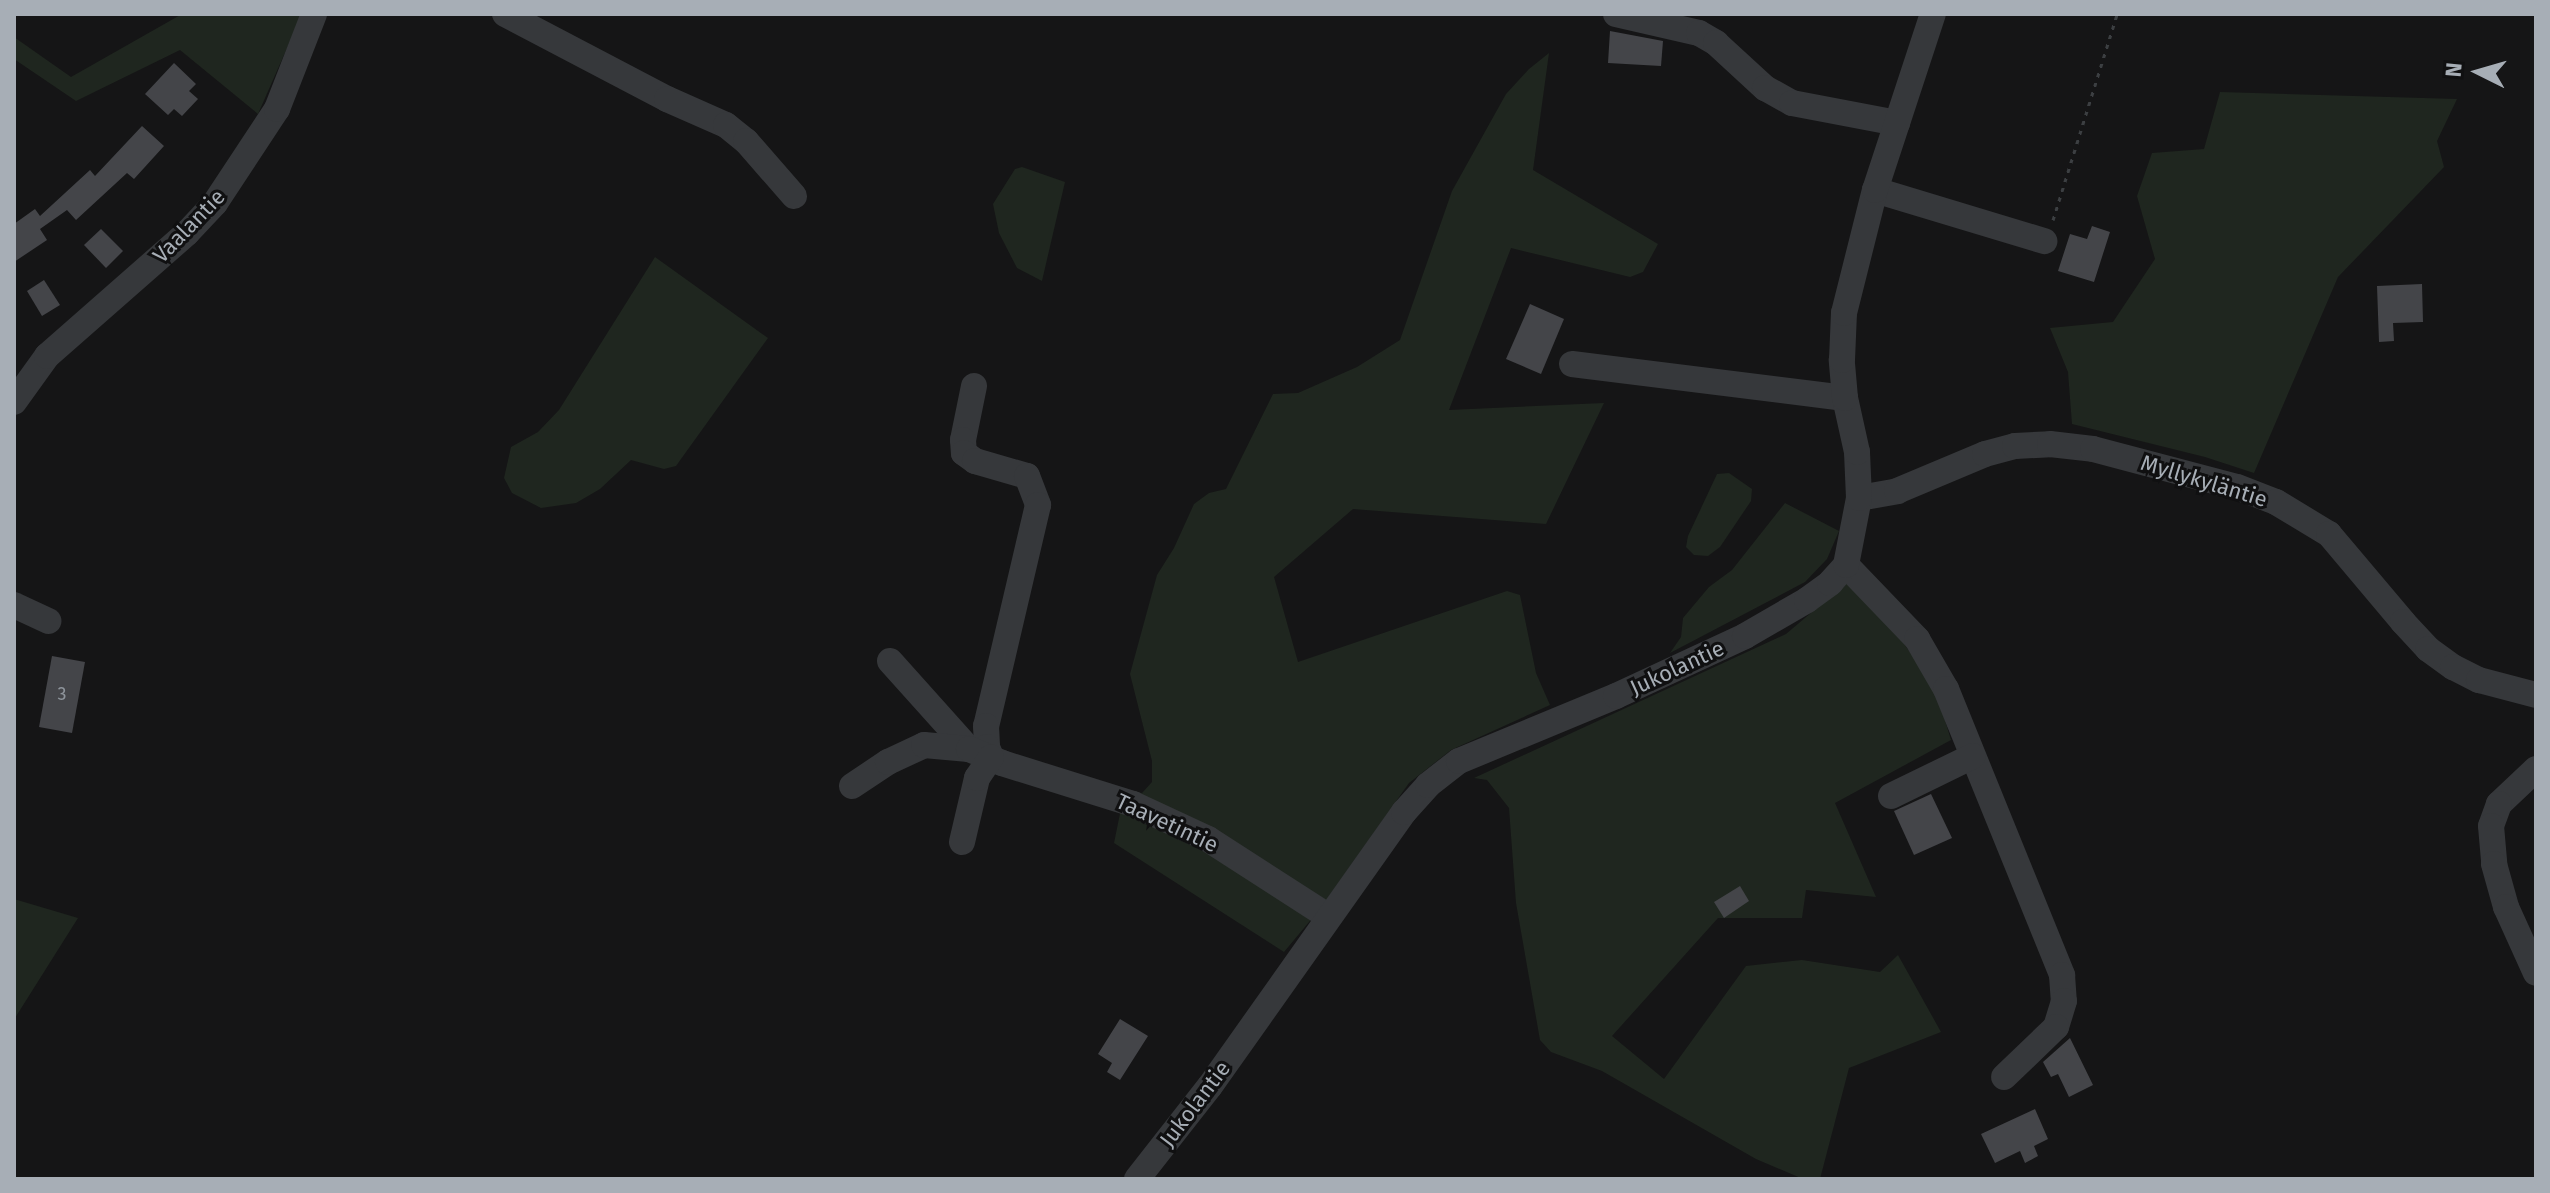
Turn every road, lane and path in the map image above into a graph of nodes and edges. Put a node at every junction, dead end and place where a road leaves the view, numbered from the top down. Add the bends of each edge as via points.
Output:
1 (314, 14) edge
2 (505, 14) edge
3 (1616, 14) edge
4 (1933, 14) edge
5 (2117, 14) edge
6 (1897, 123) junction
7 (1875, 190) junction
8 (794, 196) dead end
9 (2044, 241) joint
10 (1572, 364) dead end
11 (974, 386) dead end
12 (1845, 398) junction
13 (14, 402) edge
14 (1859, 498) junction
15 (1846, 565) junction
16 (14, 605) edge
17 (48, 621) dead end
18 (890, 661) dead end
19 (2536, 695) edge
20 (980, 753) junction
21 (1973, 756) junction
22 (2536, 769) edge
23 (852, 786) dead end
24 (1891, 796) dead end
25 (962, 842) dead end
26 (1329, 917) junction
27 (2536, 973) edge
28 (2004, 1077) dead end
29 (1137, 1179) edge

1 - 13 street, Vaalantie via 277,109 215,203 47,356
2 - 8 street via 726,125
3 - 6 street via 1699,33 1765,88 1792,103
4 - 6 street
5 - 9 path via 2078,149
6 - 7 street
7 - 9 street
7 - 12 street via 1844,313
10 - 12 street
11 - 20 street via 964,453 1027,476 1038,505
12 - 14 street via 1857,452
14 - 15 street
14 - 19 street, Myllykyläntie via 1897,491 1985,454 2050,444 2093,449 2237,487 2276,502 2329,534 2428,649 2453,667 2479,680
15 - 21 street via 1917,639 1946,689
15 - 26 street, Jukolantie via 1807,600 1745,636 1459,761 1404,812
16 - 17 street
18 - 20 street
20 - 23 street via 924,745
20 - 25 street
20 - 26 street, Taavetintie via 1133,804 1208,839
21 - 24 street
21 - 28 street via 2062,975 2064,1001 2056,1027
22 - 27 street via 2499,804 2491,826 2506,907
26 - 29 street, Jukolantie

